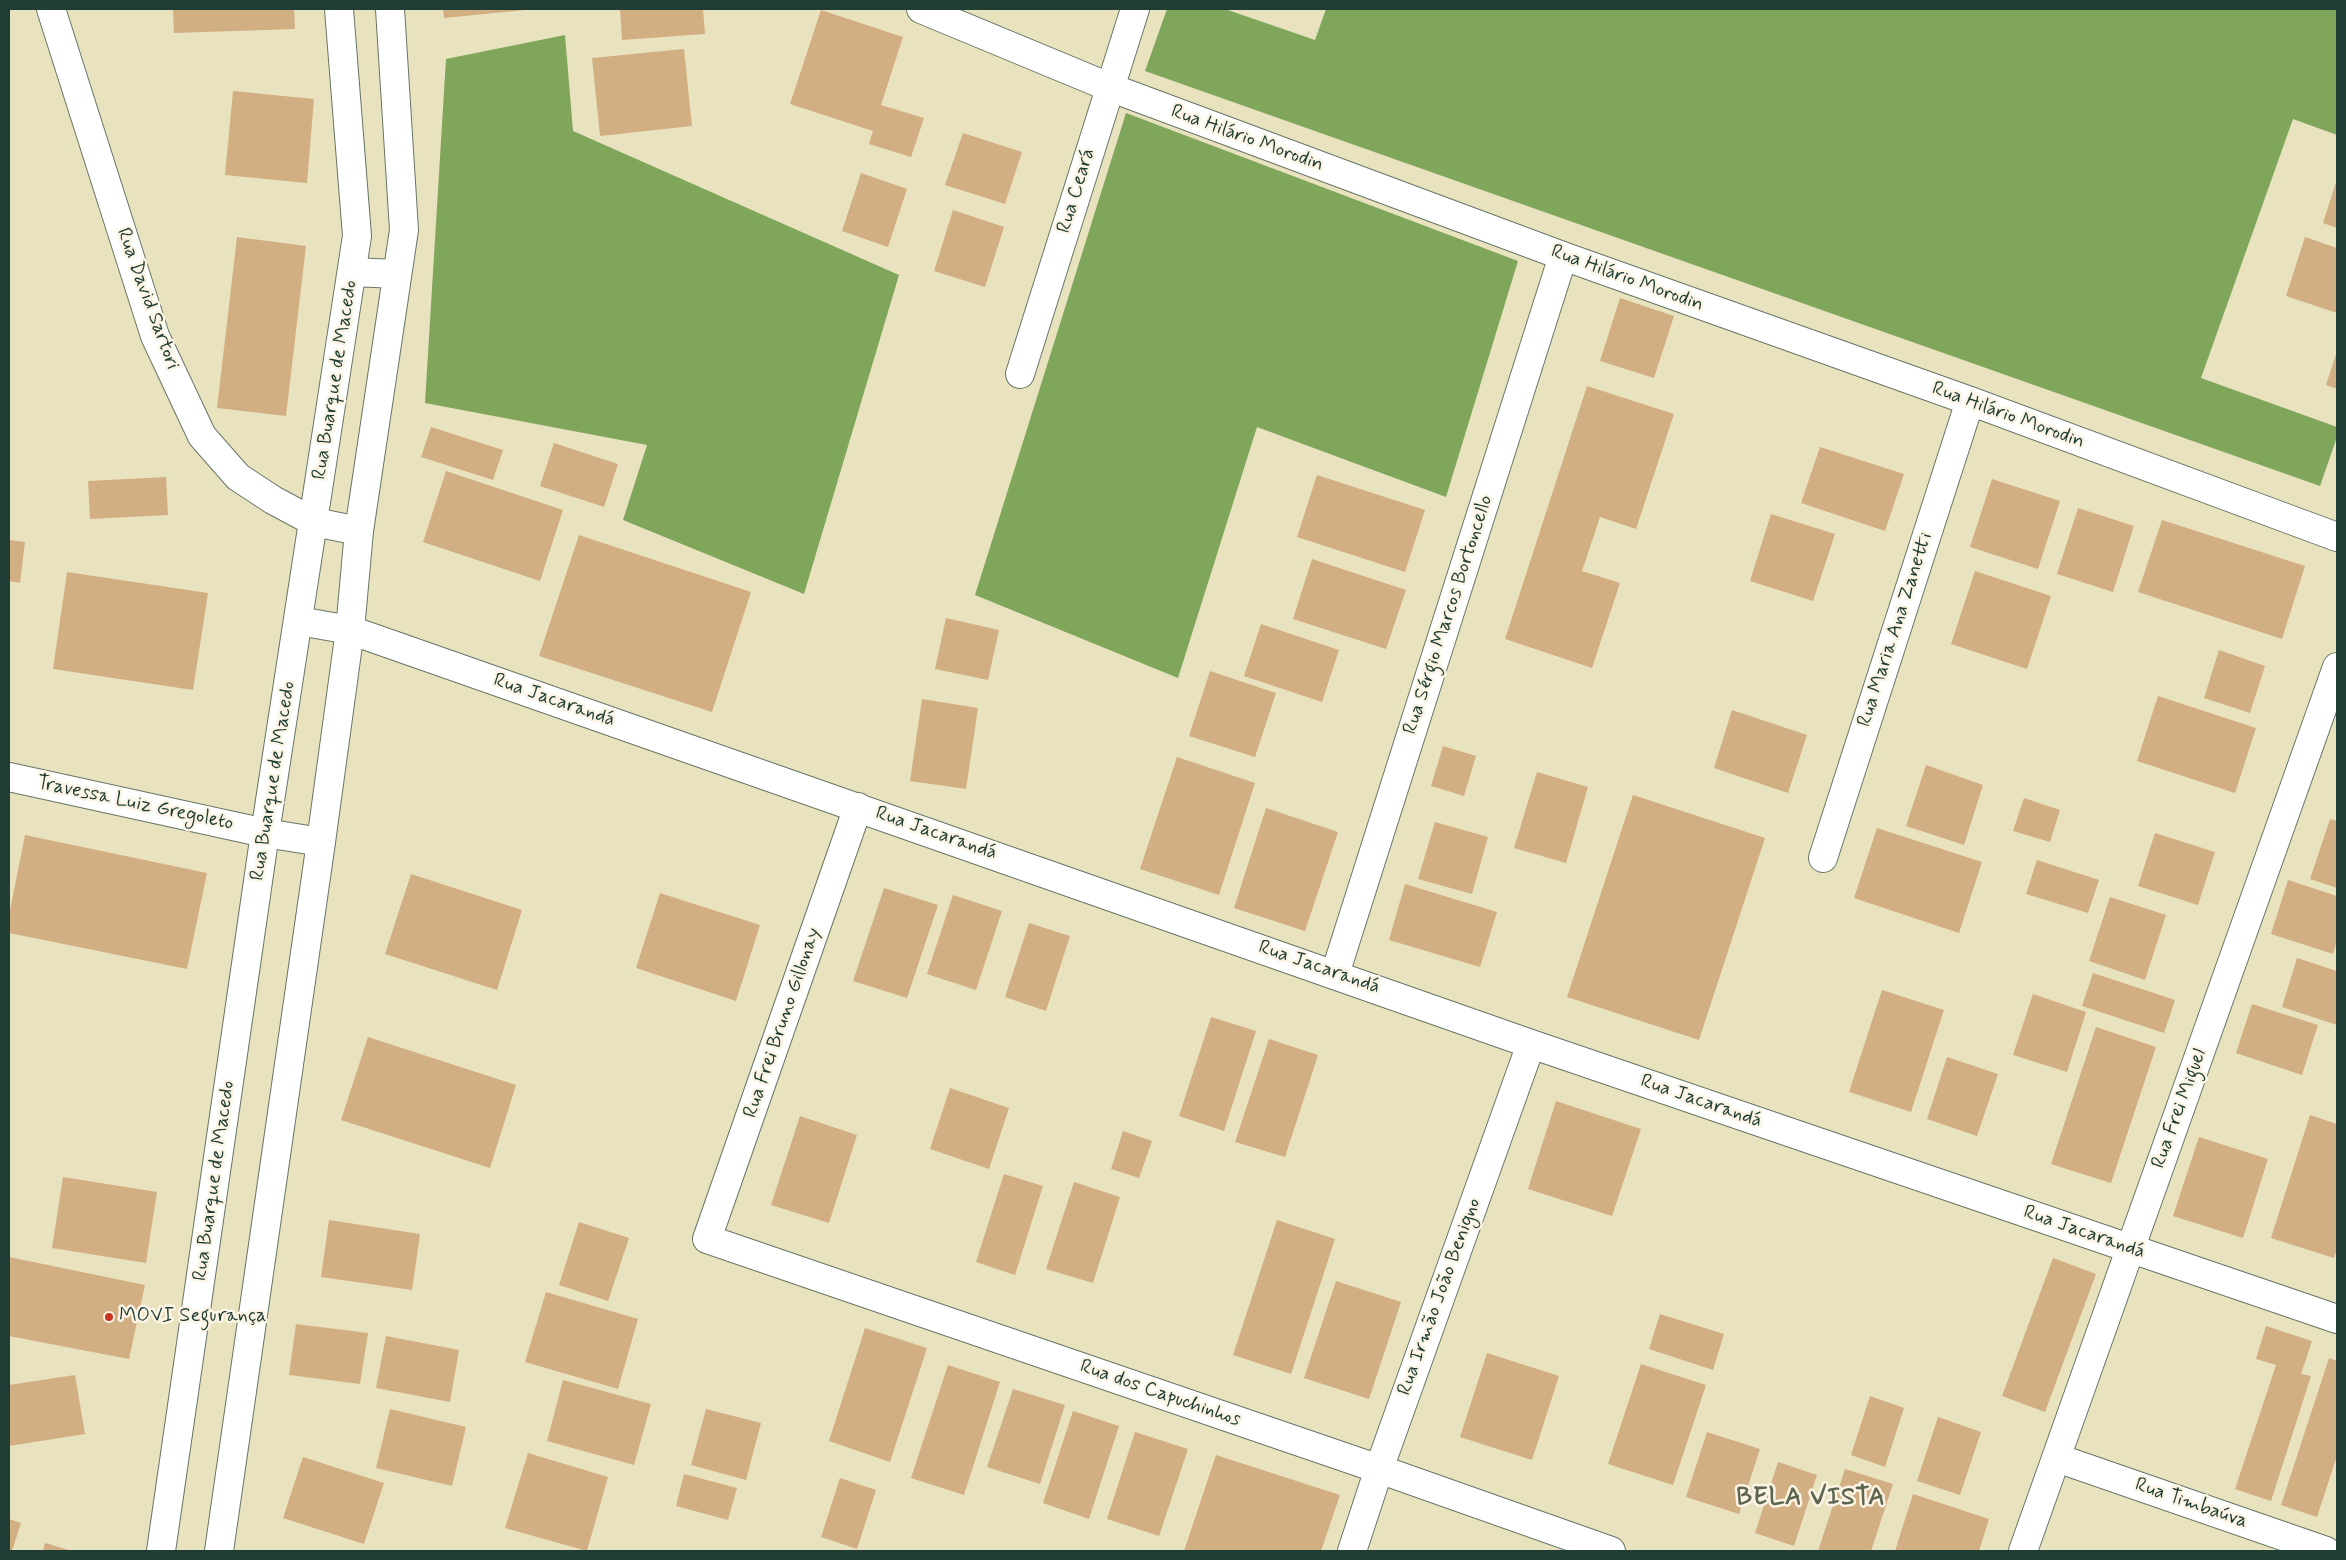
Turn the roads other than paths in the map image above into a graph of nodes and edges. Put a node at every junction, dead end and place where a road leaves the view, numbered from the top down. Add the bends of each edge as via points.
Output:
1 (51, 9) edge
2 (339, 9) edge
3 (390, 9) edge
4 (921, 9) edge
5 (1135, 9) edge
6 (1109, 87) junction
7 (1563, 256) junction
8 (352, 272) junction
9 (397, 274) junction
10 (1020, 374) dead end
11 (1970, 401) junction
12 (314, 522) junction
13 (359, 531) junction
14 (2337, 537) edge
15 (299, 620) junction
16 (350, 630) junction
17 (2337, 667) edge
18 (9, 777) edge
19 (858, 807) junction
20 (265, 833) junction
21 (321, 842) junction
22 (1823, 858) dead end
23 (1335, 974) junction
24 (1531, 1044) junction
25 (708, 1239) joint
26 (2130, 1249) junction
27 (2337, 1320) edge
28 (2057, 1458) junction
29 (1379, 1469) junction
30 (161, 1551) edge
31 (219, 1551) edge
32 (1352, 1551) edge
33 (1611, 1551) edge
34 (2023, 1551) edge
35 (2326, 1551) edge

1 - 12 street, Rua David Sartori via 155,336 202,436 238,477
2 - 8 street, Rua Buarque de Macedo via 357,236
3 - 9 street via 404,230
4 - 6 street, Rua Hilário Morodin
5 - 6 street, Rua Ceará
6 - 7 street, Rua Hilário Morodin
6 - 10 street, Rua Ceará
7 - 11 street, Rua Hilário Morodin
7 - 23 street, Rua Sérgio Marcos Bortoncello
8 - 9 street
8 - 12 street, Rua Buarque de Macedo
9 - 13 street
11 - 14 street, Rua Hilário Morodin
11 - 22 street, Rua Maria Ana Zanetti
12 - 13 street, Rua David Sartori
12 - 15 street, Rua Buarque de Macedo
13 - 16 street
15 - 16 street, Rua Jacarandá
15 - 20 street, Rua Buarque de Macedo
16 - 19 street, Rua Jacarandá
16 - 21 street
17 - 26 street, Rua Frei Miguel
18 - 20 street, Travessa Luiz Gregoleto
19 - 23 street, Rua Jacarandá
19 - 25 street, Rua Frei Bruno Gillonay
20 - 21 street, Travessa Luiz Gregoleto
20 - 30 street, Rua Buarque de Macedo
21 - 31 street
23 - 24 street, Rua Jacarandá
24 - 26 street, Rua Jacarandá
24 - 29 street, Rua Irmão João Benigno
25 - 29 street, Rua dos Capuchinhos
26 - 27 street, Rua Jacarandá
26 - 28 street, Rua Frei Miguel
28 - 34 street, Rua Frei Miguel
28 - 35 street, Rua Timbaúva
29 - 32 street, Rua Irmão João Benigno
29 - 33 street, Rua dos Capuchinhos

